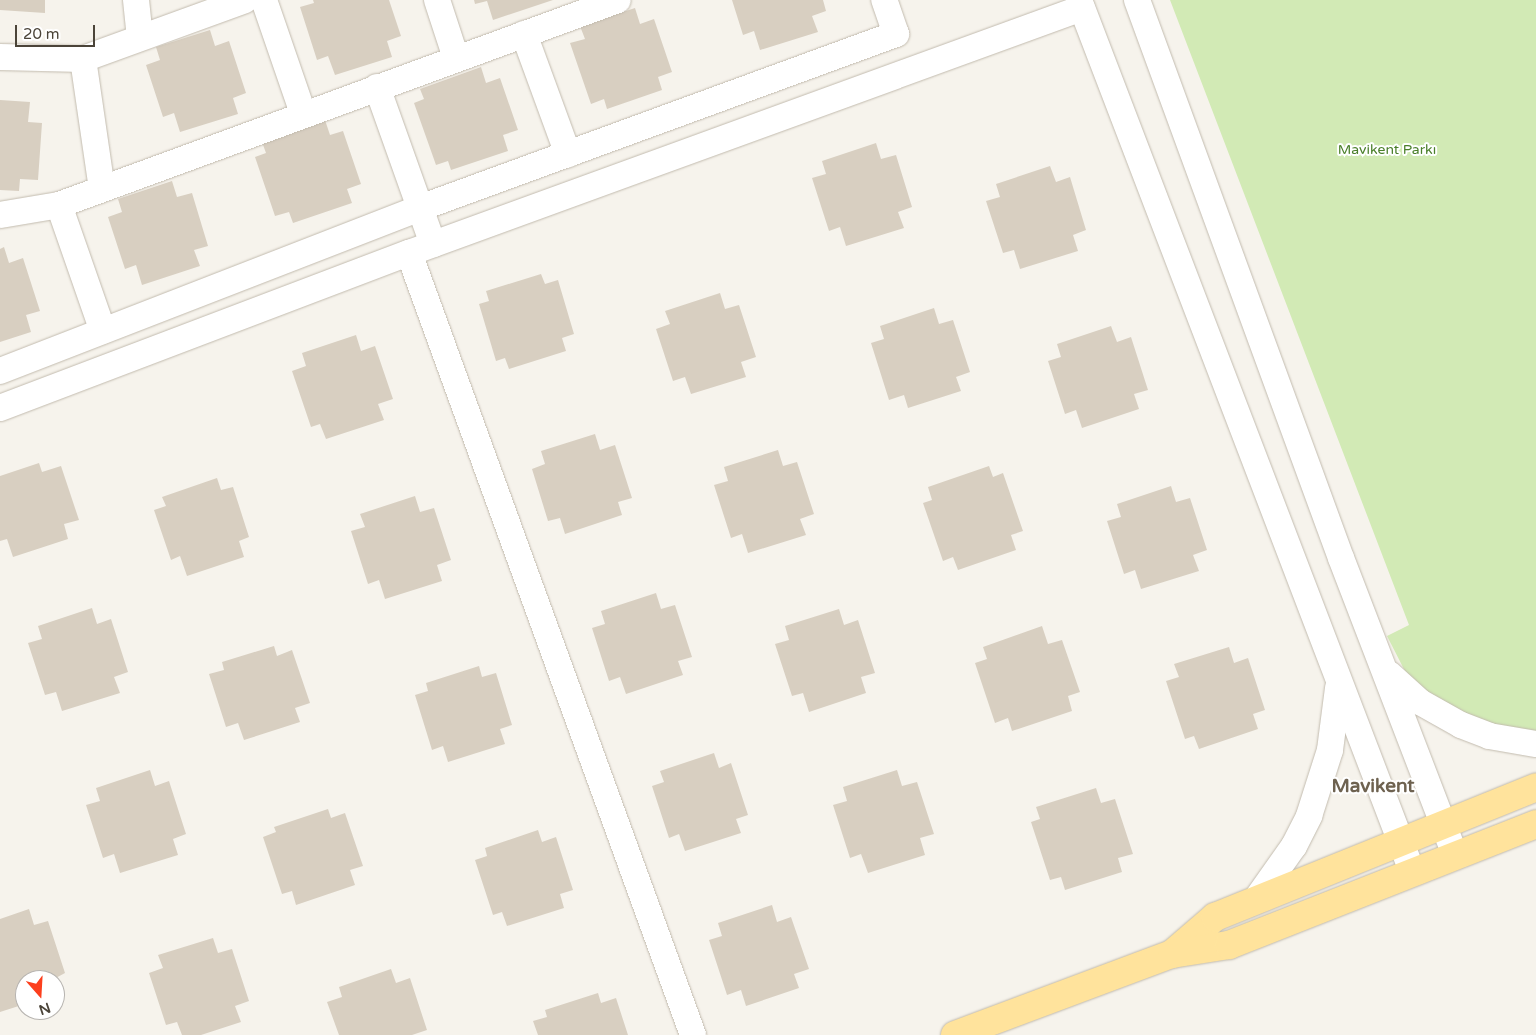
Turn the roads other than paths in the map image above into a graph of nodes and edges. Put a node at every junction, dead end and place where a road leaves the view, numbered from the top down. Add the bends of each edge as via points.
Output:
1 (136, 0) edge
2 (245, 0) edge
3 (264, 0) edge
4 (437, 0) edge
5 (618, 0) edge
6 (884, 0) edge
7 (1137, 0) edge
8 (1080, 4) edge
9 (524, 34) junction
10 (140, 37) junction
11 (0, 58) edge
12 (456, 58) junction
13 (83, 59) junction
14 (377, 87) junction
15 (303, 113) junction
16 (568, 154) junction
17 (102, 189) junction
18 (59, 205) junction
19 (420, 208) junction
20 (0, 215) edge
21 (433, 244) junction
22 (409, 253) junction
23 (103, 331) junction
24 (0, 371) edge
25 (0, 408) edge
26 (1385, 671) junction
27 (1338, 680) junction
28 (1536, 744) edge
29 (1536, 787) edge
30 (1536, 824) edge
31 (1444, 825) junction
32 (1400, 842) junction
33 (1455, 855) junction
34 (1412, 871) junction
35 (1255, 901) junction
36 (1172, 954) junction
37 (693, 1035) edge
38 (955, 1035) edge

1 - 10 street
2 - 10 street
3 - 15 street
4 - 12 street
5 - 9 street
6 - 16 street via 896,34
7 - 26 street
8 - 21 street
8 - 27 street
9 - 12 street
9 - 16 street
10 - 13 street
11 - 13 street
12 - 14 street
13 - 17 street
14 - 15 street
14 - 19 street
15 - 17 street
16 - 19 street
17 - 18 street
18 - 20 street
18 - 23 street
19 - 21 street
19 - 23 street
21 - 22 street
22 - 25 street
22 - 37 street
23 - 24 street
26 - 28 street via 1420,702 1461,725 1489,736
26 - 31 street
27 - 32 street
27 - 35 street via 1330,750 1318,792 1294,846
29 - 31 main road
30 - 33 main road
31 - 32 main road
31 - 33 street
32 - 34 street
32 - 35 main road
33 - 34 main road
34 - 36 main road via 1229,945
35 - 36 main road via 1215,918
36 - 38 main road

